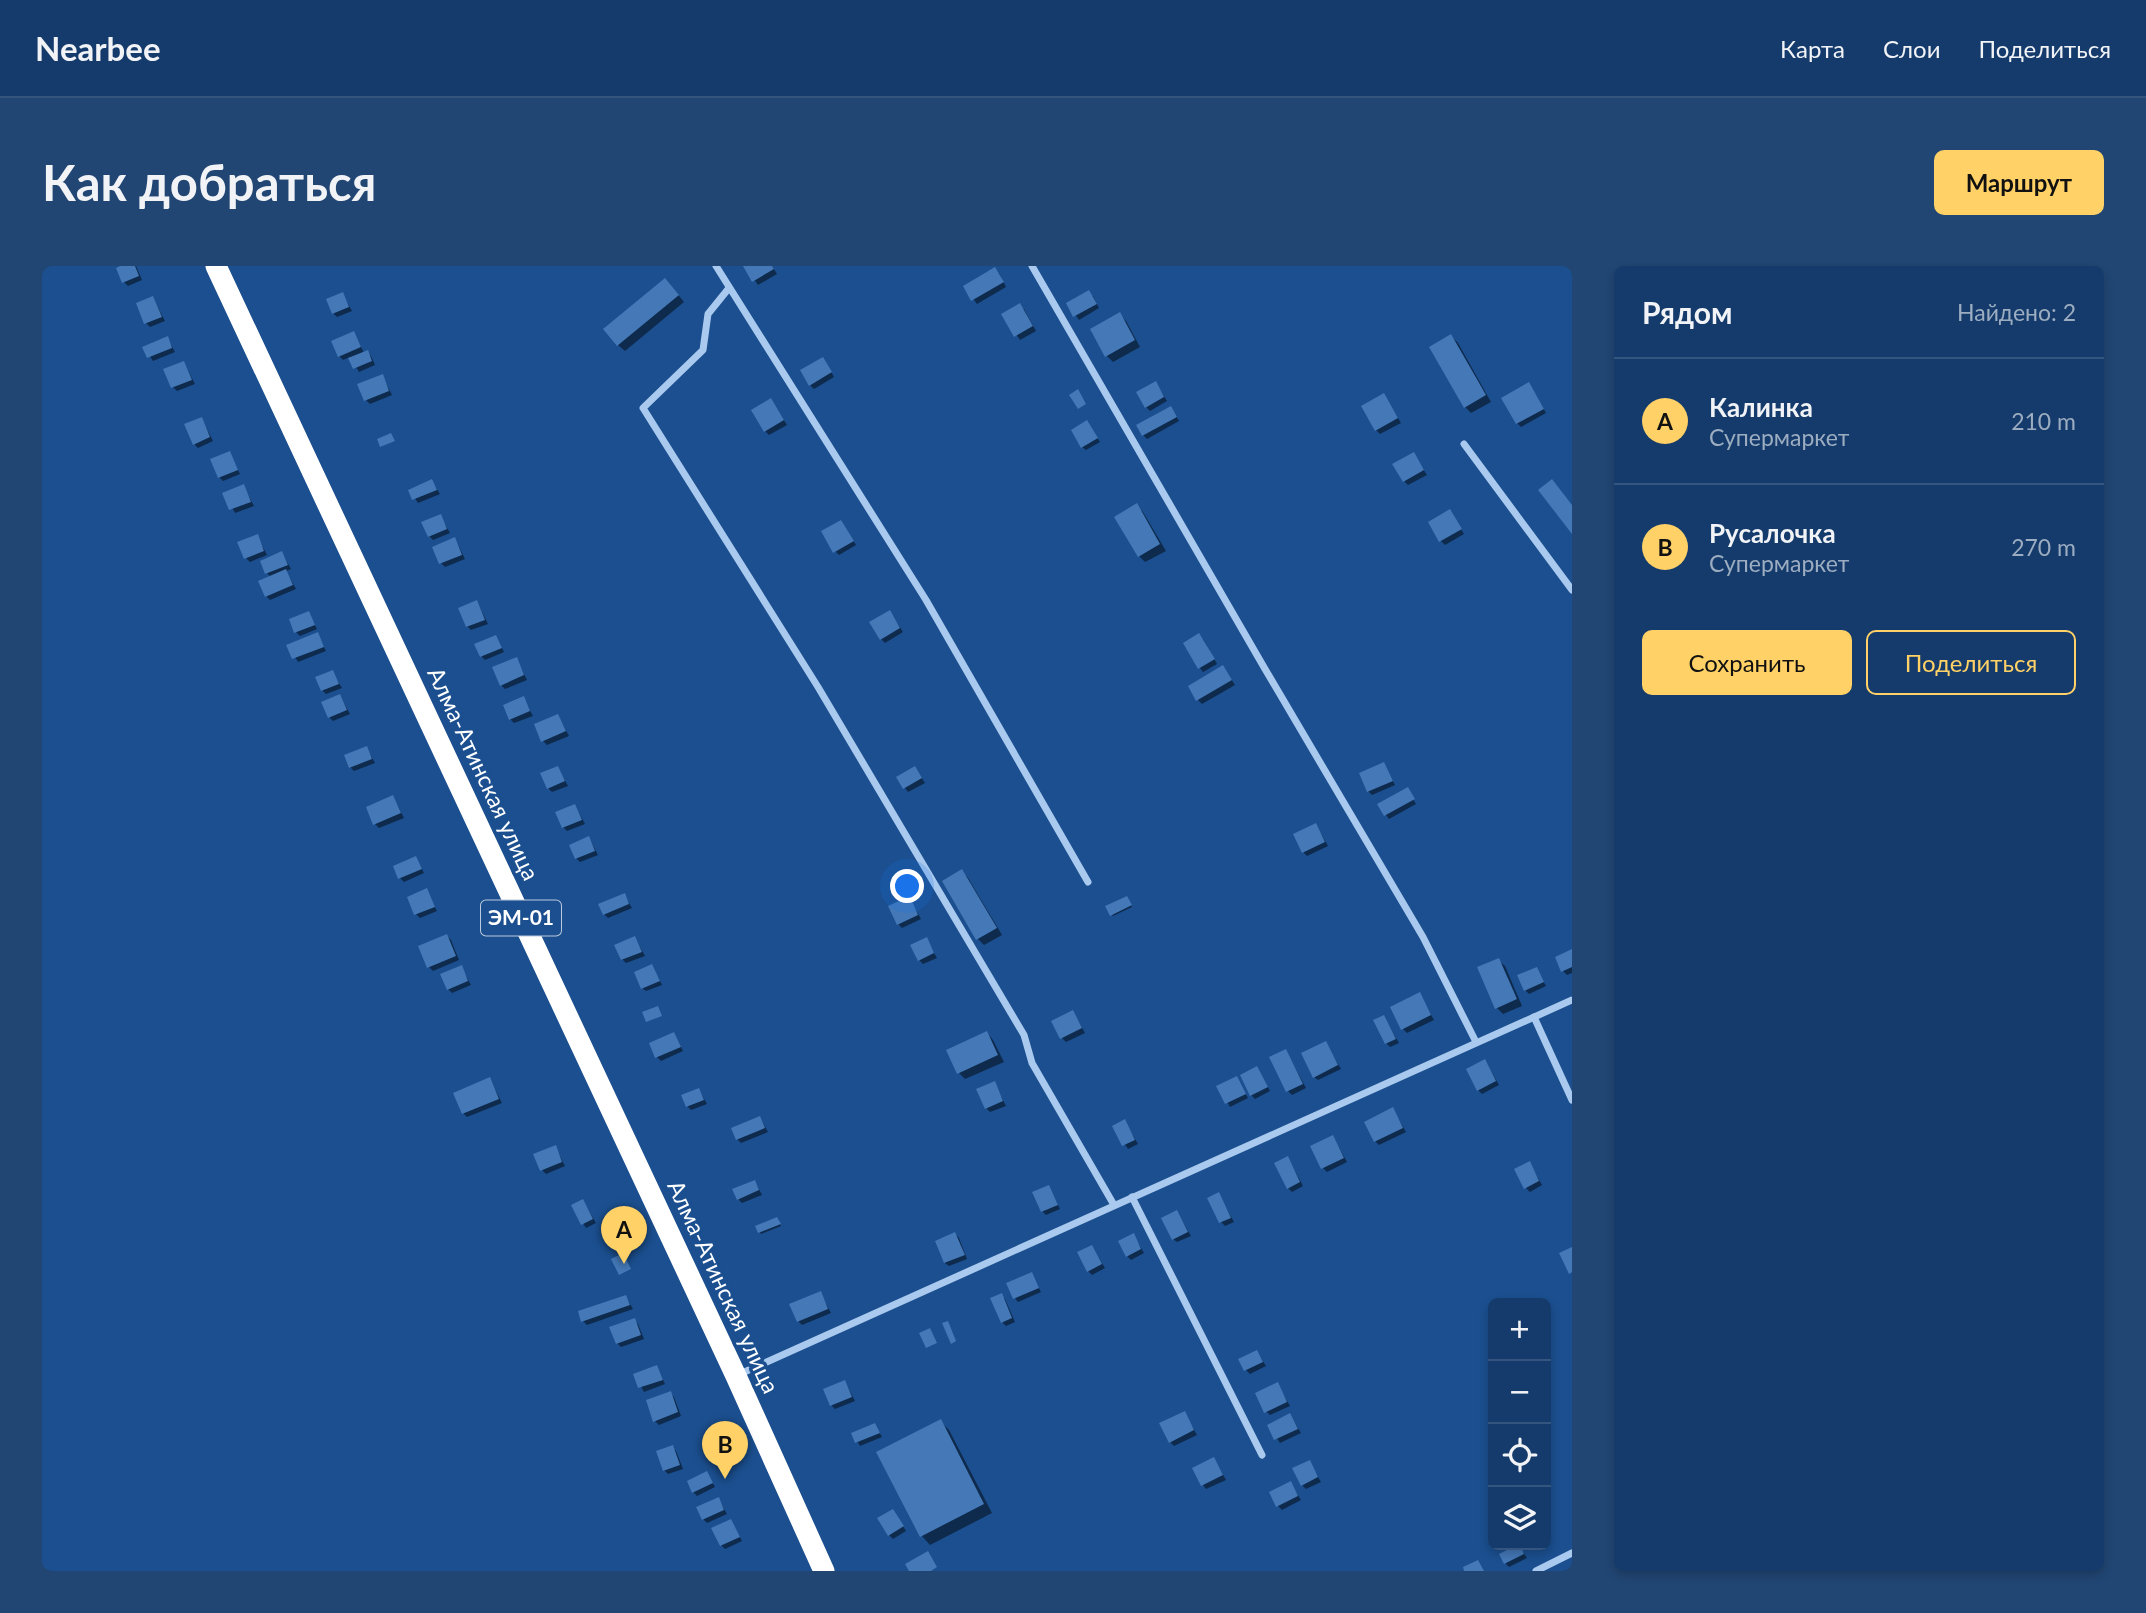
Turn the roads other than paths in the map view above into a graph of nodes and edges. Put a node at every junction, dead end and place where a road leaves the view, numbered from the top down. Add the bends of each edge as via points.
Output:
1 (216, 266) edge
2 (716, 266) edge
3 (1032, 266) edge
4 (729, 289) junction
5 (1464, 444) dead end
6 (1572, 590) edge
7 (1088, 882) dead end
8 (1572, 1000) edge
9 (1534, 1017) junction
10 (1476, 1042) junction
11 (1572, 1100) edge
12 (1132, 1197) junction
13 (1114, 1205) junction
14 (736, 1376) junction
15 (1262, 1455) dead end
16 (1572, 1553) edge
17 (824, 1571) edge
18 (1536, 1571) edge

1 - 14 highway, Алма-Атинская улица / ЭМ-01
2 - 4 street
3 - 10 street via 1423,937
4 - 7 street via 926,600
4 - 13 street via 708,314 703,350 643,408 935,883 1024,1035 1032,1063
5 - 6 street
8 - 9 street
9 - 10 street
9 - 11 street
10 - 12 street
12 - 13 street
12 - 15 street
13 - 14 street
14 - 17 highway, Алма-Атинская улица / ЭМ-01
16 - 18 street

